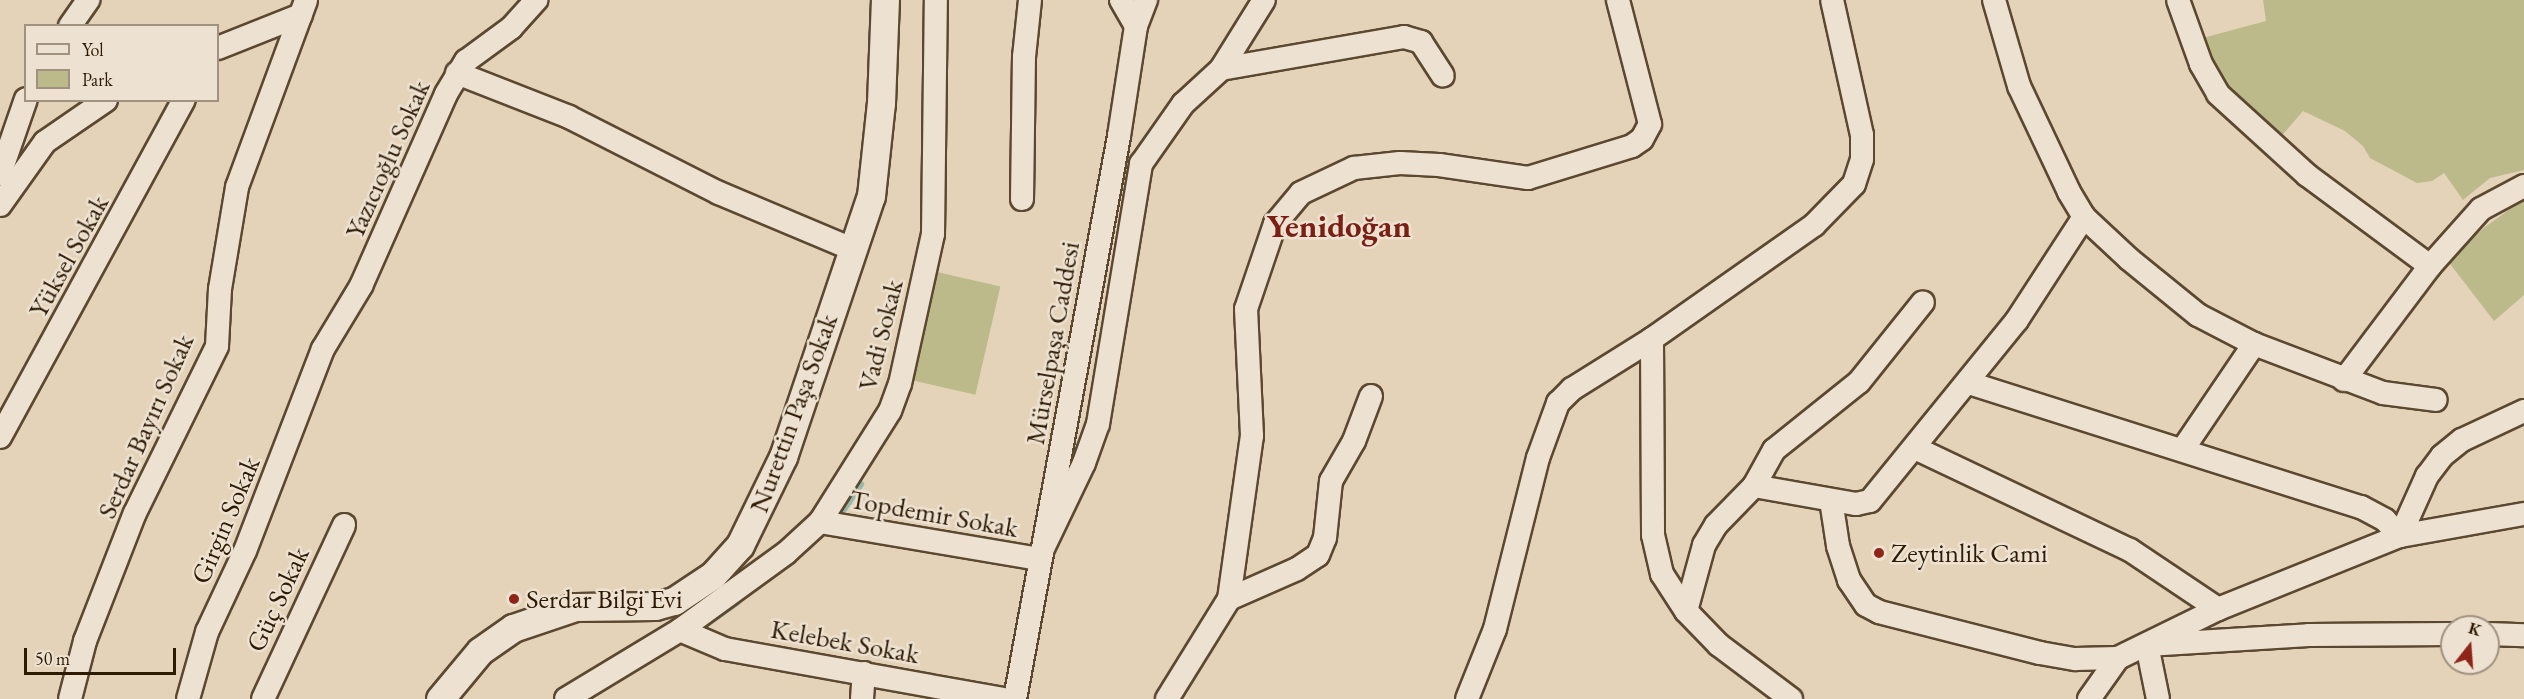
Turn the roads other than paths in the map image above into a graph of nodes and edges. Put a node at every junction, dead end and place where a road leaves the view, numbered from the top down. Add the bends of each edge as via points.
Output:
1 (88, 0) edge
2 (536, 0) edge
3 (885, 0) edge
4 (936, 0) edge
5 (1030, 0) edge
6 (1121, 0) edge
7 (1146, 0) edge
8 (1264, 0) edge
9 (1618, 0) edge
10 (1832, 0) edge
11 (1994, 0) edge
12 (2178, 0) edge
13 (304, 8) edge
14 (71, 24) edge
15 (1136, 26) junction
16 (219, 48) edge
17 (1221, 69) junction
18 (457, 73) junction
19 (1443, 76) dead end
20 (25, 102) edge
21 (103, 102) edge
22 (183, 102) edge
23 (0, 174) edge
24 (2524, 186) edge
25 (1022, 199) dead end
26 (0, 205) edge
27 (2084, 217) junction
28 (852, 249) junction
29 (2430, 266) junction
30 (1923, 302) dead end
31 (1652, 339) junction
32 (2254, 344) junction
33 (317, 364) joint
34 (2344, 380) junction
35 (1969, 383) junction
36 (1371, 396) dead end
37 (2436, 400) dead end
38 (2524, 411) edge
39 (0, 437) edge
40 (1915, 448) junction
41 (2183, 449) junction
42 (1754, 486) junction
43 (1831, 500) junction
44 (2524, 514) edge
45 (820, 522) junction
46 (344, 525) dead end
47 (2400, 536) junction
48 (1038, 560) junction
49 (681, 597) junction
50 (1229, 599) junction
51 (2218, 609) junction
52 (1686, 611) junction
53 (688, 625) junction
54 (2440, 633) edge
55 (2500, 634) edge
56 (2524, 634) edge
57 (2147, 645) junction
58 (2118, 658) junction
59 (864, 674) junction
60 (70, 699) edge
61 (188, 699) edge
62 (263, 699) edge
63 (440, 699) edge
64 (566, 699) edge
65 (862, 699) edge
66 (1004, 699) edge
67 (1015, 699) edge
68 (1167, 699) edge
69 (1467, 699) edge
70 (1791, 699) edge
71 (2089, 699) edge
72 (2158, 699) edge

1 - 14 street
2 - 18 street, Yazıcıoğlu Sokak via 516,24 466,61
3 - 28 street, Nurettin Paşa Sokak via 881,103 872,186
4 - 45 street, Vadi Sokak via 934,226 900,384 881,427
5 - 25 street via 1024,57
6 - 15 street
7 - 15 street, Mürselpaşa Caddesi
8 - 17 street
9 - 50 street via 1650,124 1642,139 1632,146 1527,178 1439,165 1400,163 1354,168 1301,193 1275,224 1246,309 1252,436
10 - 31 street via 1862,135 1862,159 1854,184 1814,225
11 - 27 street via 2006,47 2040,136
12 - 29 street via 2201,64 2218,94 2307,175
13 - 16 street
13 - 60 street, Serdar Bayırı Sokak via 237,187 220,289 217,346 135,513 85,641
15 - 48 street, Mürselpaşa Caddesi via 1076,387
17 - 19 street via 1404,37 1421,42
17 - 48 street via 1183,104 1141,164 1098,424
18 - 28 street via 569,117 719,193
18 - 33 street, Yazıcıoğlu Sokak via 362,286
20 - 23 street
21 - 26 street via 45,142
22 - 39 street, Yüksel Sokak
24 - 29 street via 2481,209
27 - 32 street via 2185,306
27 - 35 street via 2038,291
28 - 49 street, Nurettin Paşa Sokak via 766,498 728,561
29 - 34 street
30 - 42 street via 1859,382 1774,450
31 - 52 street via 1653,535 1662,574
31 - 69 street via 1581,383 1558,403 1538,458 1495,629
32 - 34 street
32 - 41 street
33 - 61 street, Girgin Sokak via 245,551 207,632
34 - 37 street via 2399,397
35 - 40 street
35 - 41 street
36 - 50 street via 1354,441 1332,481 1325,538 1318,555 1297,569
38 - 47 street via 2463,440 2442,456 2427,476
40 - 43 street via 1870,501 1856,504
40 - 51 street via 2130,550
41 - 47 street via 2361,507 2385,520
42 - 43 street
42 - 52 street via 1709,534
43 - 58 street via 1844,567 1857,594 1873,608 1902,620 2040,653 2075,659
44 - 47 street
45 - 48 street, Topdemir Sokak
45 - 53 street, Vadi Sokak via 765,570
46 - 62 street, Güç Sokak
47 - 51 street
48 - 67 street, Mürselpaşa Caddesi
49 - 53 street
49 - 63 street, Nurettin Paşa Sokak via 654,606 575,607 536,618 513,628 480,651
50 - 68 street
51 - 57 street
52 - 70 street via 1735,659
53 - 59 street, Kelebek Sokak via 725,649
53 - 64 street, Vadi Sokak
54 - 57 street via 2309,635
55 - 56 street
57 - 58 street
57 - 72 street
58 - 71 street
59 - 65 street
59 - 66 street, Kelebek Sokak

